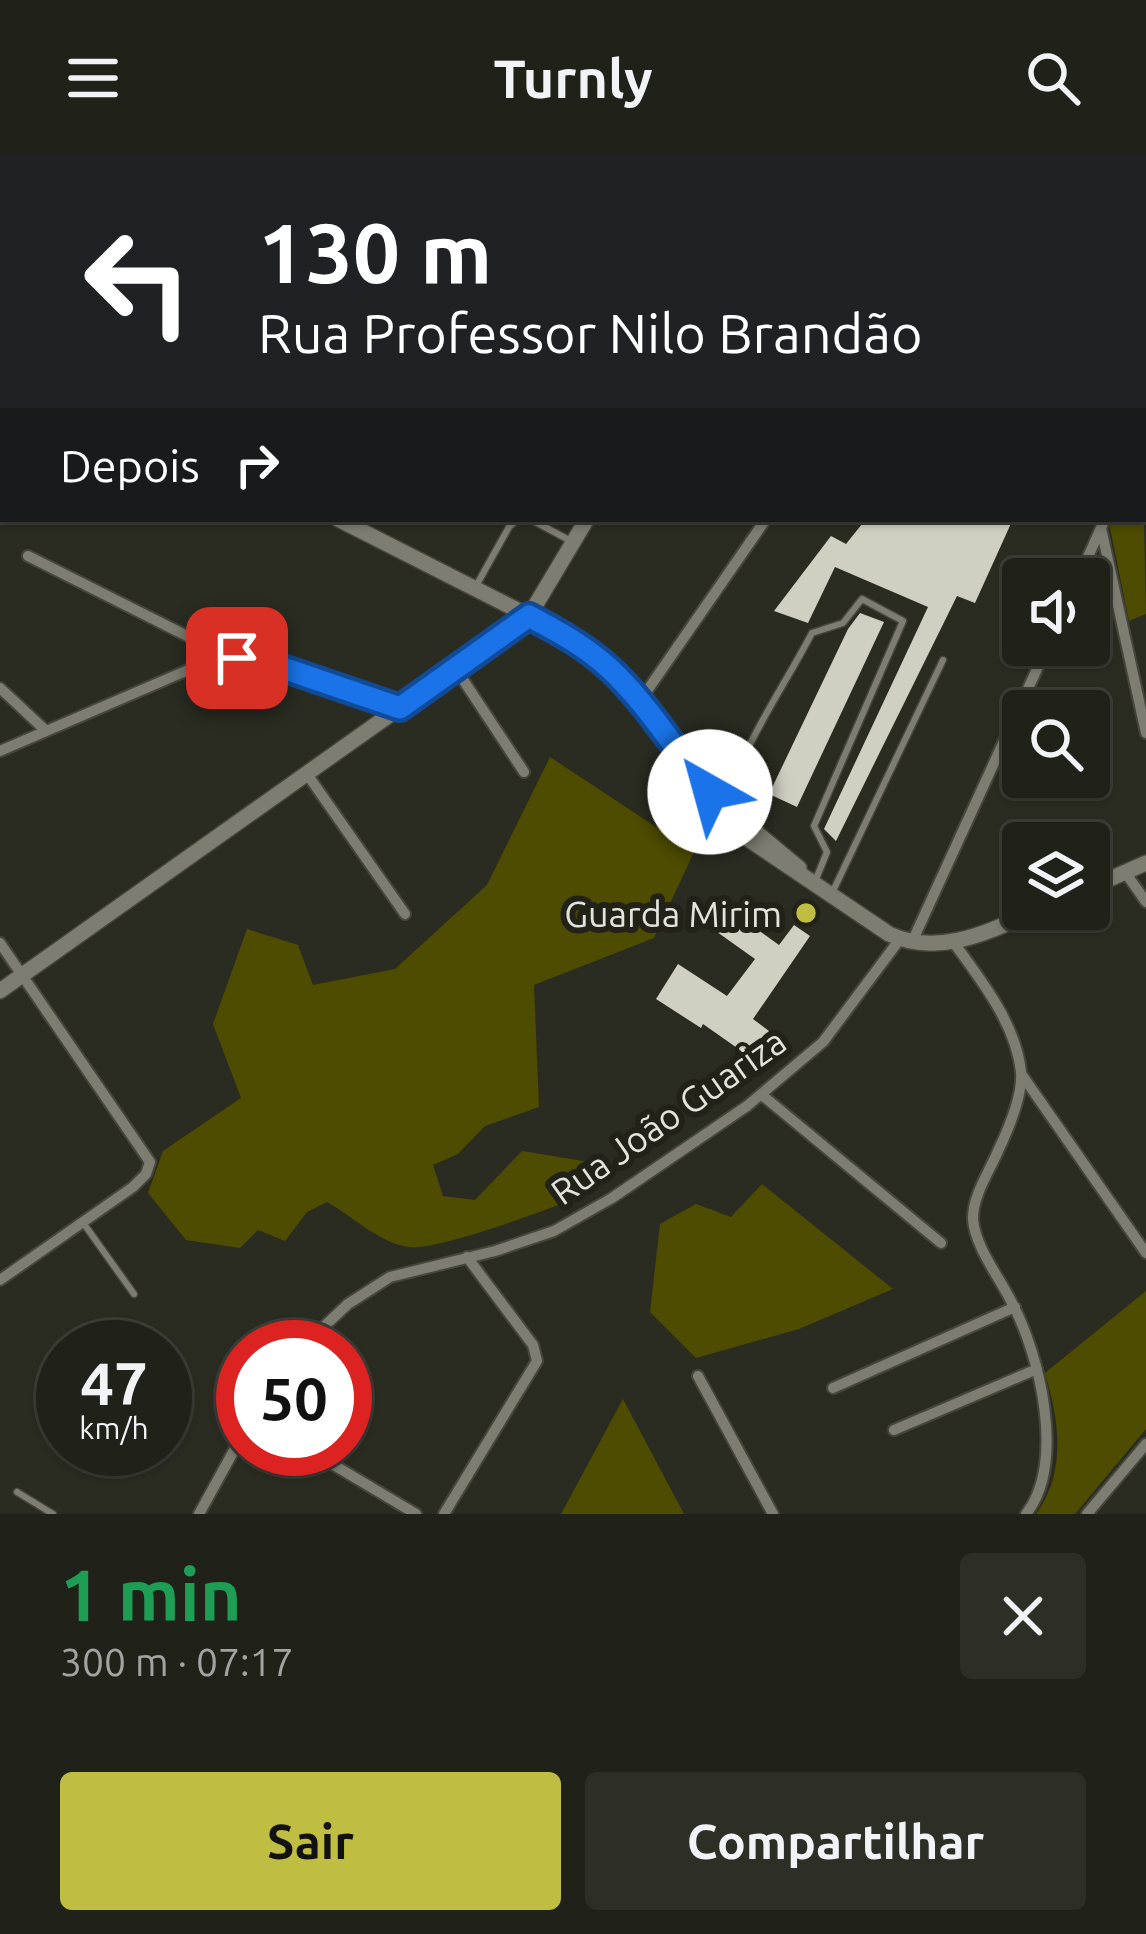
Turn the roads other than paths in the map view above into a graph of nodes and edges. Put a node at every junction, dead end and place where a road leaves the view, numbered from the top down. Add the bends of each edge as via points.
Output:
1 (344, 522) edge
2 (515, 522) edge
3 (536, 522) edge
4 (585, 522) edge
5 (764, 522) edge
6 (1103, 524) edge
7 (573, 542) junction
8 (28, 556) dead end
9 (1088, 558) edge
10 (474, 589) junction
11 (529, 616) junction
12 (216, 658) junction
13 (943, 660) dead end
14 (1038, 666) edge
15 (456, 669) junction
16 (0, 688) edge
17 (640, 701) junction
18 (400, 708) junction
19 (44, 729) junction
20 (1146, 733) edge
21 (0, 751) edge
22 (524, 772) dead end
23 (307, 774) junction
24 (724, 808) junction
25 (1146, 862) edge
26 (1126, 872) junction
27 (1110, 878) edge
28 (814, 882) junction
29 (831, 894) junction
30 (1146, 902) edge
31 (405, 914) dead end
32 (1002, 924) edge
33 (906, 940) junction
34 (0, 943) edge
35 (954, 943) junction
36 (22, 975) junction
37 (0, 991) edge
38 (1022, 1075) junction
39 (762, 1095) junction
40 (82, 1222) junction
41 (941, 1243) dead end
42 (1146, 1253) edge
43 (467, 1257) junction
44 (0, 1280) edge
45 (134, 1294) dead end
46 (1015, 1307) junction
47 (331, 1320) edge
48 (1037, 1369) junction
49 (698, 1376) dead end
50 (833, 1388) dead end
51 (894, 1430) dead end
52 (1146, 1444) edge
53 (220, 1476) edge
54 (352, 1476) edge
55 (17, 1492) dead end
56 (53, 1514) edge
57 (199, 1514) edge
58 (416, 1514) edge
59 (444, 1514) edge
60 (773, 1514) edge
61 (1025, 1514) edge
62 (1087, 1514) edge

1 - 10 main road
2 - 10 lane
3 - 7 lane
4 - 7 main road
5 - 17 street
6 - 9 street
6 - 20 street
7 - 11 main road
8 - 12 street
10 - 11 main road
11 - 15 main road
11 - 17 main road via 590,652
12 - 18 street via 274,665
12 - 19 street
13 - 29 lane
14 - 33 street, Rua João Guariza
15 - 18 main road
15 - 22 street
16 - 19 street
17 - 24 main road
18 - 23 main road
19 - 21 street
23 - 31 street
23 - 36 main road
24 - 28 main road via 774,860
24 - 28 lane via 812,633 843,623 862,599 903,621 814,826 826,852
25 - 26 main road
26 - 27 main road
26 - 30 street
28 - 29 main road
29 - 33 main road
32 - 35 main road
33 - 35 main road
33 - 39 street, Rua João Guariza via 836,1028
34 - 36 street
35 - 38 street via 1000,1013
36 - 37 main road
36 - 40 street via 148,1156 133,1186
38 - 42 street
38 - 46 street via 973,1216
39 - 41 street
39 - 43 street, Rua João Guariza via 585,1214
40 - 44 street
40 - 45 lane
43 - 47 street, Rua João Guariza via 391,1277
43 - 59 street via 537,1361
46 - 48 street
46 - 50 street
48 - 51 street
48 - 61 street via 1044,1469
49 - 60 street
52 - 62 street
53 - 57 street
54 - 58 street
55 - 56 lane

